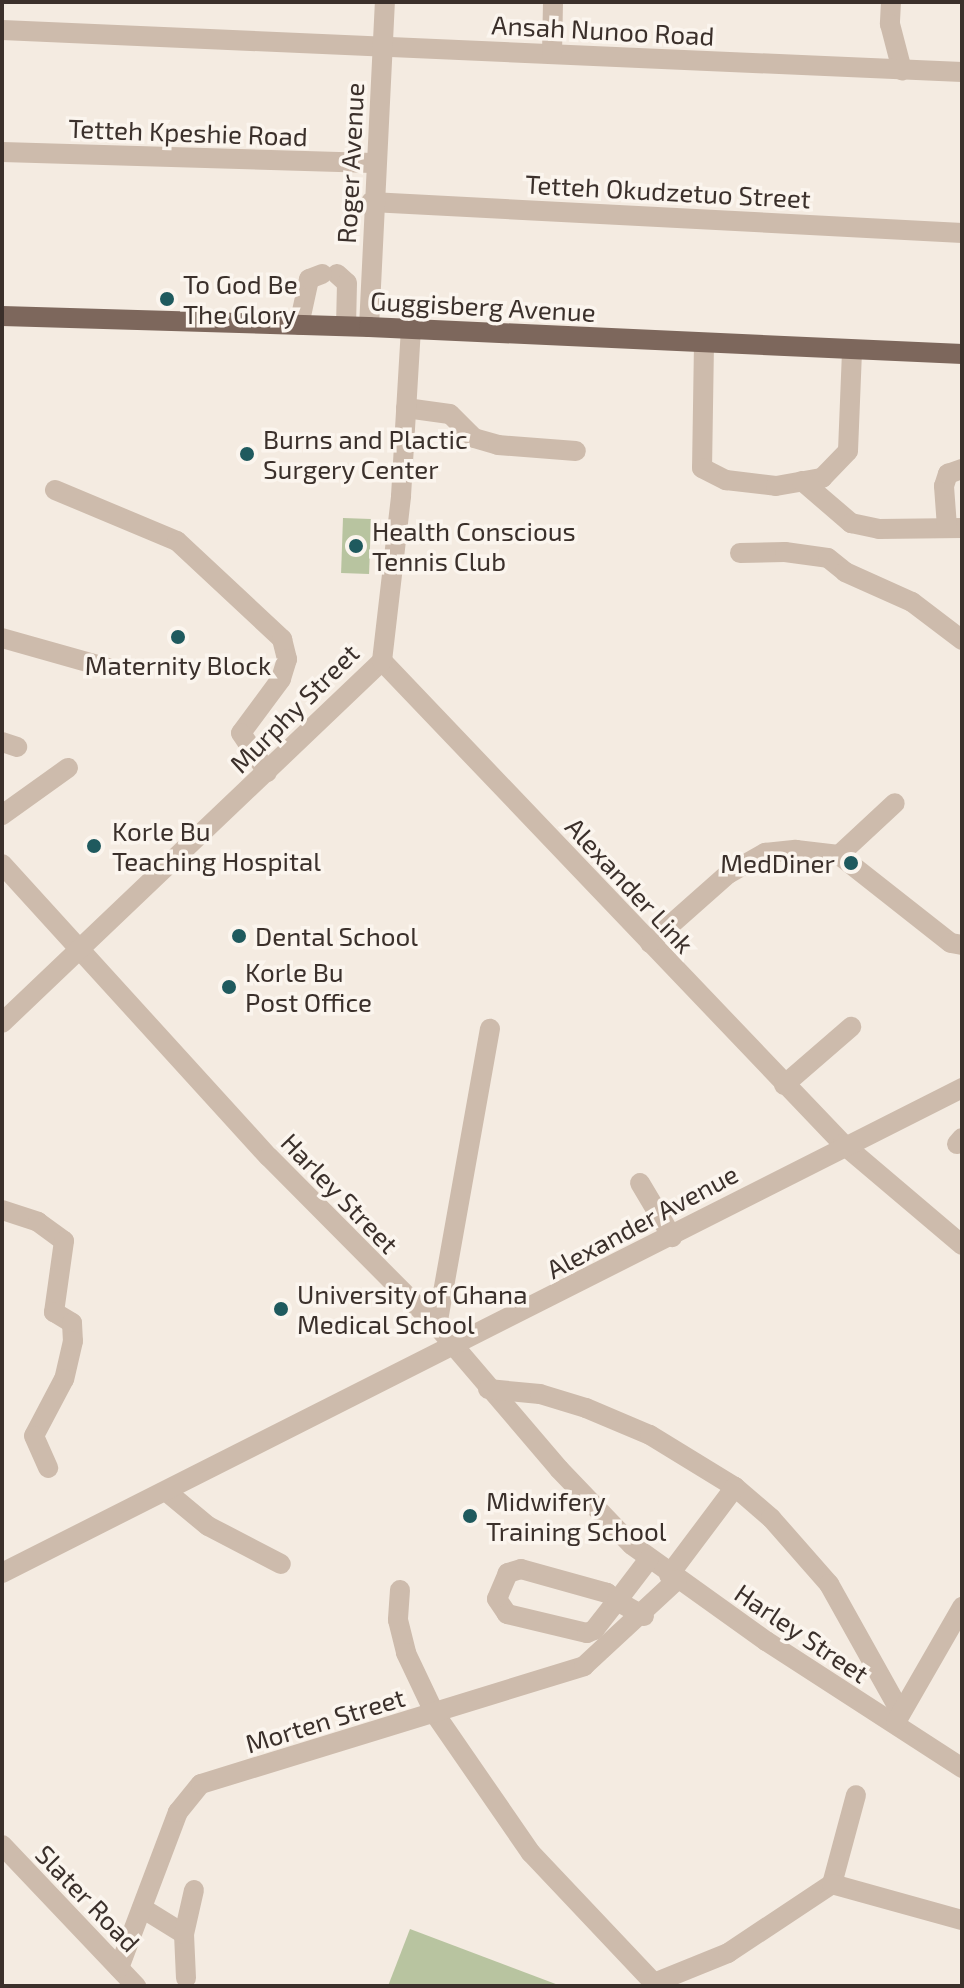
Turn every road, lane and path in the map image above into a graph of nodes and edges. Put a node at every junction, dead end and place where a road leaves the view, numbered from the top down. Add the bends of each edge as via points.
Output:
1 (385, 2) edge
2 (553, 2) edge
3 (891, 2) edge
4 (2, 30) edge
5 (384, 47) junction
6 (552, 54) junction
7 (902, 70) junction
8 (962, 72) edge
9 (2, 152) edge
10 (373, 163) junction
11 (371, 202) junction
12 (962, 233) edge
13 (2, 316) edge
14 (299, 325) junction
15 (346, 326) junction
16 (369, 327) junction
17 (411, 328) junction
18 (704, 343) junction
19 (852, 350) junction
20 (962, 354) edge
21 (406, 408) junction
22 (576, 451) dead end
23 (962, 469) edge
24 (802, 481) junction
25 (55, 490) dead end
26 (955, 528) edge
27 (740, 553) dead end
28 (2, 638) edge
29 (962, 640) edge
30 (382, 661) junction
31 (108, 668) dead end
32 (68, 768) dead end
33 (267, 772) junction
34 (895, 803) dead end
35 (2, 815) edge
36 (839, 855) junction
37 (2, 864) edge
38 (650, 943) junction
39 (962, 945) edge
40 (79, 947) junction
41 (2, 1023) edge
42 (851, 1027) dead end
43 (490, 1029) dead end
44 (784, 1085) junction
45 (962, 1088) edge
46 (843, 1144) junction
47 (640, 1183) dead end
48 (2, 1210) edge
49 (672, 1237) junction
50 (962, 1245) edge
51 (437, 1326) junction
52 (452, 1348) junction
53 (488, 1389) junction
54 (48, 1468) dead end
55 (735, 1487) junction
56 (167, 1492) junction
57 (649, 1559) junction
58 (281, 1564) dead end
59 (2, 1573) edge
60 (673, 1578) junction
61 (400, 1590) dead end
62 (617, 1601) junction
63 (962, 1607) edge
64 (644, 1616) junction
65 (435, 1714) junction
66 (897, 1718) junction
67 (962, 1768) edge
68 (856, 1795) dead end
69 (2, 1845) edge
70 (832, 1884) junction
71 (194, 1890) dead end
72 (142, 1908) junction
73 (962, 1920) edge
74 (184, 1934) junction
75 (119, 1968) junction
76 (186, 1978) dead end
77 (136, 1986) edge

1 - 5 street, Roger Avenue
2 - 6 street
3 - 7 street via 890,24
4 - 5 street, Ansah Nunoo Road
5 - 6 street, Ansah Nunoo Road
5 - 10 street, Roger Avenue
6 - 7 street, Ansah Nunoo Road
7 - 8 street, Ansah Nunoo Road
9 - 10 street, Tetteh Kpeshie Road
10 - 11 street, Roger Avenue
11 - 12 street, Tetteh Okudzetuo Street
11 - 16 street, Roger Avenue
13 - 14 main road, Guggisberg Avenue
14 - 15 main road, Guggisberg Avenue
14 - 15 street via 309,279 329,274 347,283
15 - 16 main road, Guggisberg Avenue
16 - 17 main road, Guggisberg Avenue
17 - 18 main road, Guggisberg Avenue
17 - 21 street, Murphy Street
18 - 19 main road, Guggisberg Avenue
18 - 24 street via 702,468 726,480 776,486
19 - 20 main road, Guggisberg Avenue
19 - 24 street via 848,451 822,478
21 - 22 street via 450,414 474,438 498,445
21 - 30 street, Murphy Street
23 - 26 street via 948,474 944,486
24 - 26 street via 851,523 879,529
25 - 33 street via 177,541 282,639 287,659 281,679 241,733
27 - 29 street via 828,558 845,572 912,602
28 - 31 street
30 - 33 street, Murphy Street
30 - 38 street, Alexander Link
32 - 35 street
33 - 40 street, Murphy Street
34 - 36 street
36 - 38 street via 765,853 728,874
36 - 39 street via 951,943
37 - 40 street, Harley Street
38 - 44 street, Alexander Link
40 - 41 street, Murphy Street
40 - 51 street, Harley Street via 345,1238
42 - 44 street
43 - 51 street
44 - 46 street, Alexander Link
45 - 46 street, Alexander Avenue
46 - 49 street, Alexander Avenue
46 - 50 street, Alexander Link
47 - 49 street
48 - 54 street via 38,1222 64,1241 54,1312 72,1323 73,1341 64,1379 34,1436
49 - 52 street, Alexander Avenue
51 - 52 street, Harley Street
52 - 53 street, Harley Street
52 - 56 street, Alexander Avenue
53 - 55 street via 540,1394 586,1408 650,1435
53 - 57 street, Harley Street
55 - 60 street, Morten Street
55 - 66 street via 829,1584
56 - 58 street via 208,1526
56 - 59 street, Alexander Avenue
57 - 60 street, Harley Street
57 - 62 street
60 - 64 street, Morten Street
60 - 66 street, Harley Street
61 - 65 street via 398,1620 406,1653
62 - 62 street via 587,1633 507,1614 497,1599 508,1573 521,1569 589,1586
62 - 64 street
63 - 66 street
64 - 65 street, Morten Street via 584,1666
65 - 70 street via 531,1853 654,1983 728,1953
65 - 72 street, Morten Street via 201,1784 178,1812
66 - 67 street, Harley Street
68 - 70 street
69 - 75 street, Slater Road
70 - 73 street
71 - 74 street
72 - 74 street
72 - 75 street, Morten Street
74 - 76 street
75 - 77 street, Slater Road

